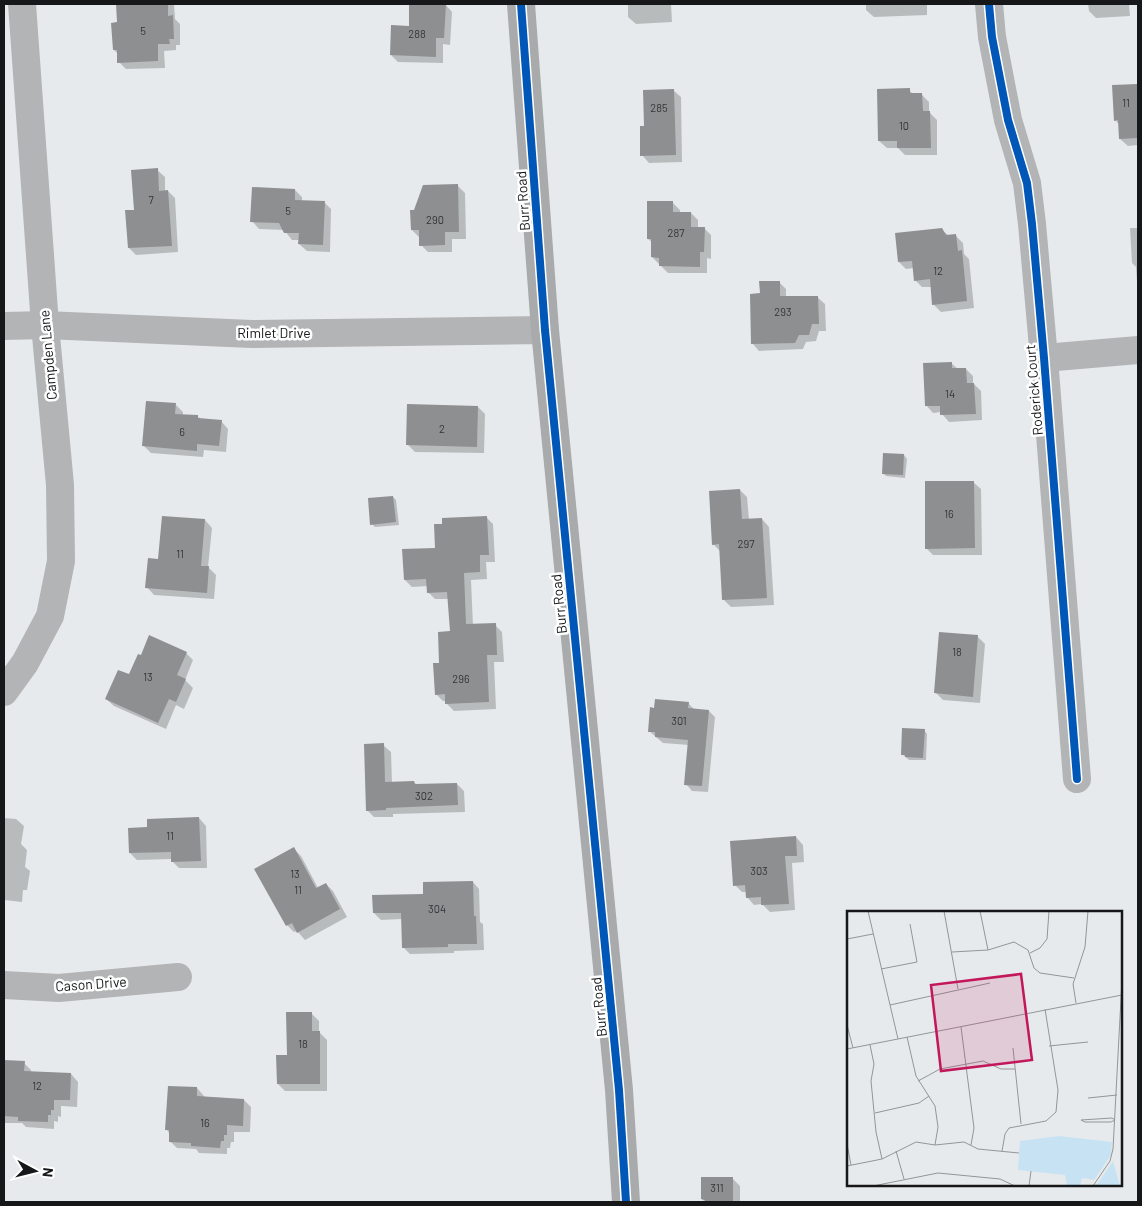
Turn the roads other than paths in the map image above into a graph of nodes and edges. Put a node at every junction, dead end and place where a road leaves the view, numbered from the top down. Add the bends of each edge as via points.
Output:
1 (22, 4) edge
2 (521, 4) edge
3 (989, 4) edge
4 (45, 325) junction
5 (4, 326) edge
6 (545, 330) junction
7 (1138, 350) edge
8 (1044, 358) junction
9 (4, 692) edge
10 (1077, 779) dead end
11 (178, 977) dead end
12 (4, 985) edge
13 (626, 1202) edge

1 - 4 street, Campden Lane
2 - 6 street, Burr Road
3 - 8 street, Roderick Court via 1008,120 1027,183
4 - 5 street, Rimlet Drive
4 - 6 street, Rimlet Drive via 252,334
4 - 9 street, Campden Lane via 60,485 61,561 50,616 26,662
6 - 13 street, Burr Road via 619,1090
7 - 8 street
8 - 10 street, Roderick Court
11 - 12 street, Cason Drive via 58,988

